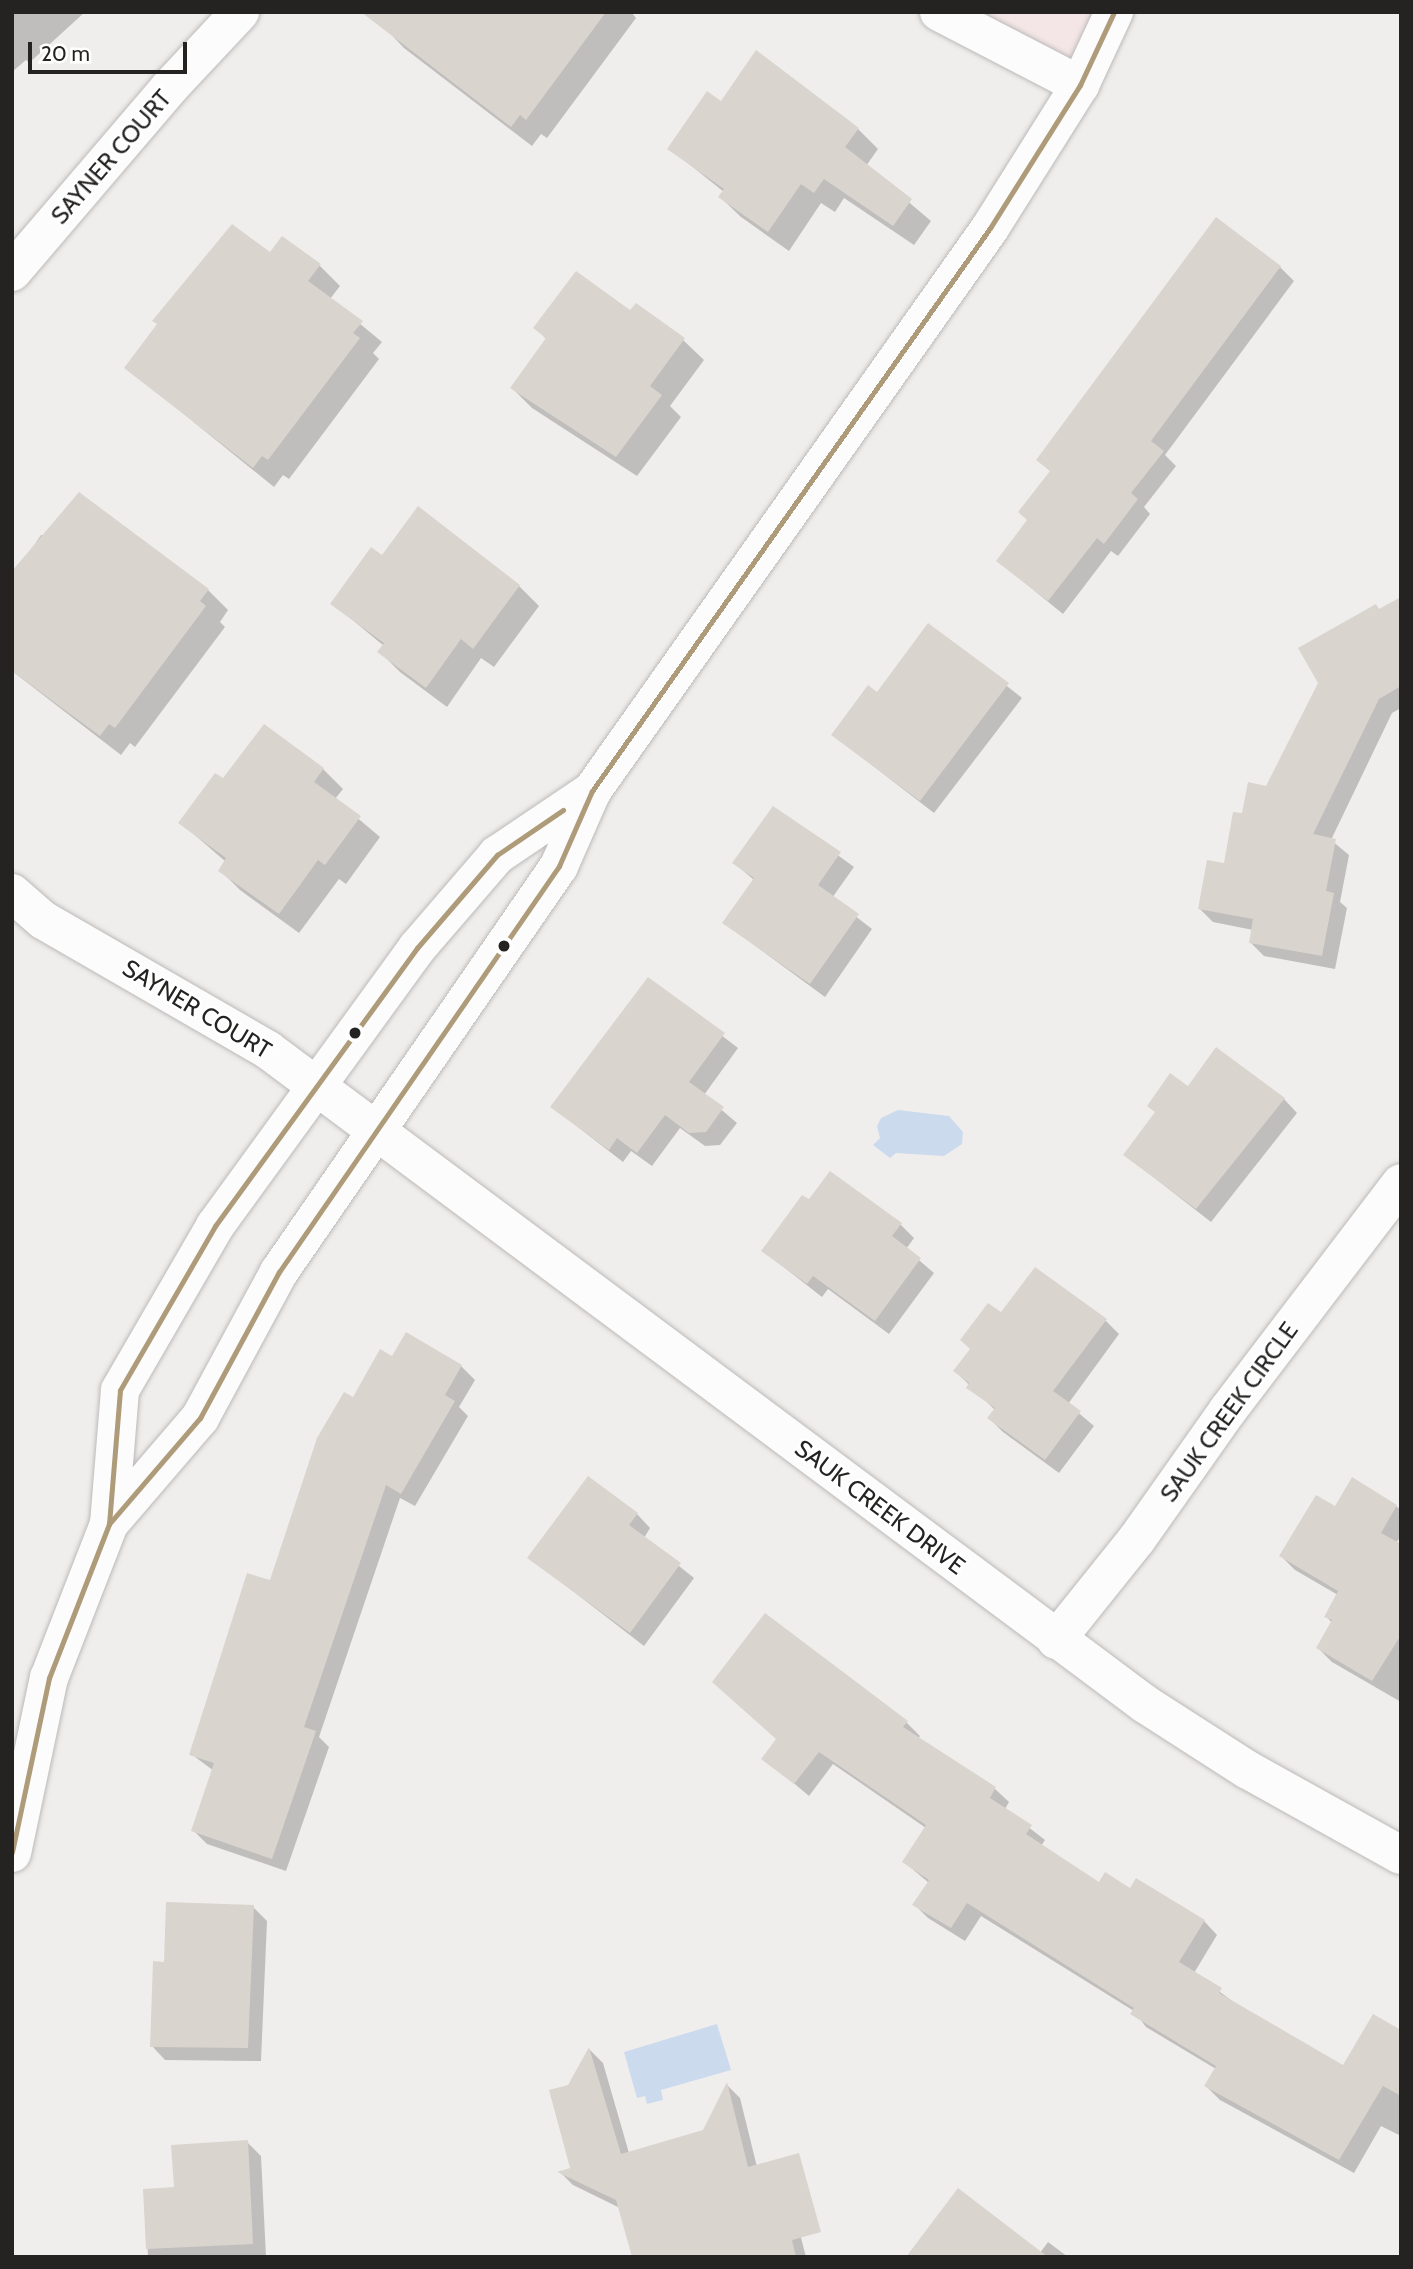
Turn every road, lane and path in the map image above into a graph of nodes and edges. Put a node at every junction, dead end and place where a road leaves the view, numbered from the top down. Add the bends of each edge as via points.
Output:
1 (240, 12) edge
2 (939, 12) edge
3 (1114, 12) edge
4 (1080, 85) junction
5 (12, 272) edge
6 (592, 791) junction
7 (12, 893) edge
8 (314, 1086) junction
9 (377, 1134) junction
10 (1401, 1183) edge
11 (109, 1524) junction
12 (1056, 1640) junction
13 (12, 1853) edge
14 (1401, 1855) edge

1 - 5 street, SAYNER COURT
2 - 4 street
3 - 4 street
4 - 6 street via 990,228
6 - 8 street via 497,855 417,948
6 - 9 street via 559,866
7 - 8 street, SAYNER COURT via 43,920 268,1050
8 - 9 street, SAYNER COURT
8 - 11 street via 215,1226 120,1390
9 - 11 street via 279,1272 200,1418
9 - 12 street, SAUK CREEK DRIVE via 465,1194
10 - 12 street, SAUK CREEK CIRCLE via 1228,1410 1137,1539
11 - 13 street via 49,1678
12 - 14 street, SAUK CREEK DRIVE via 1248,1770

